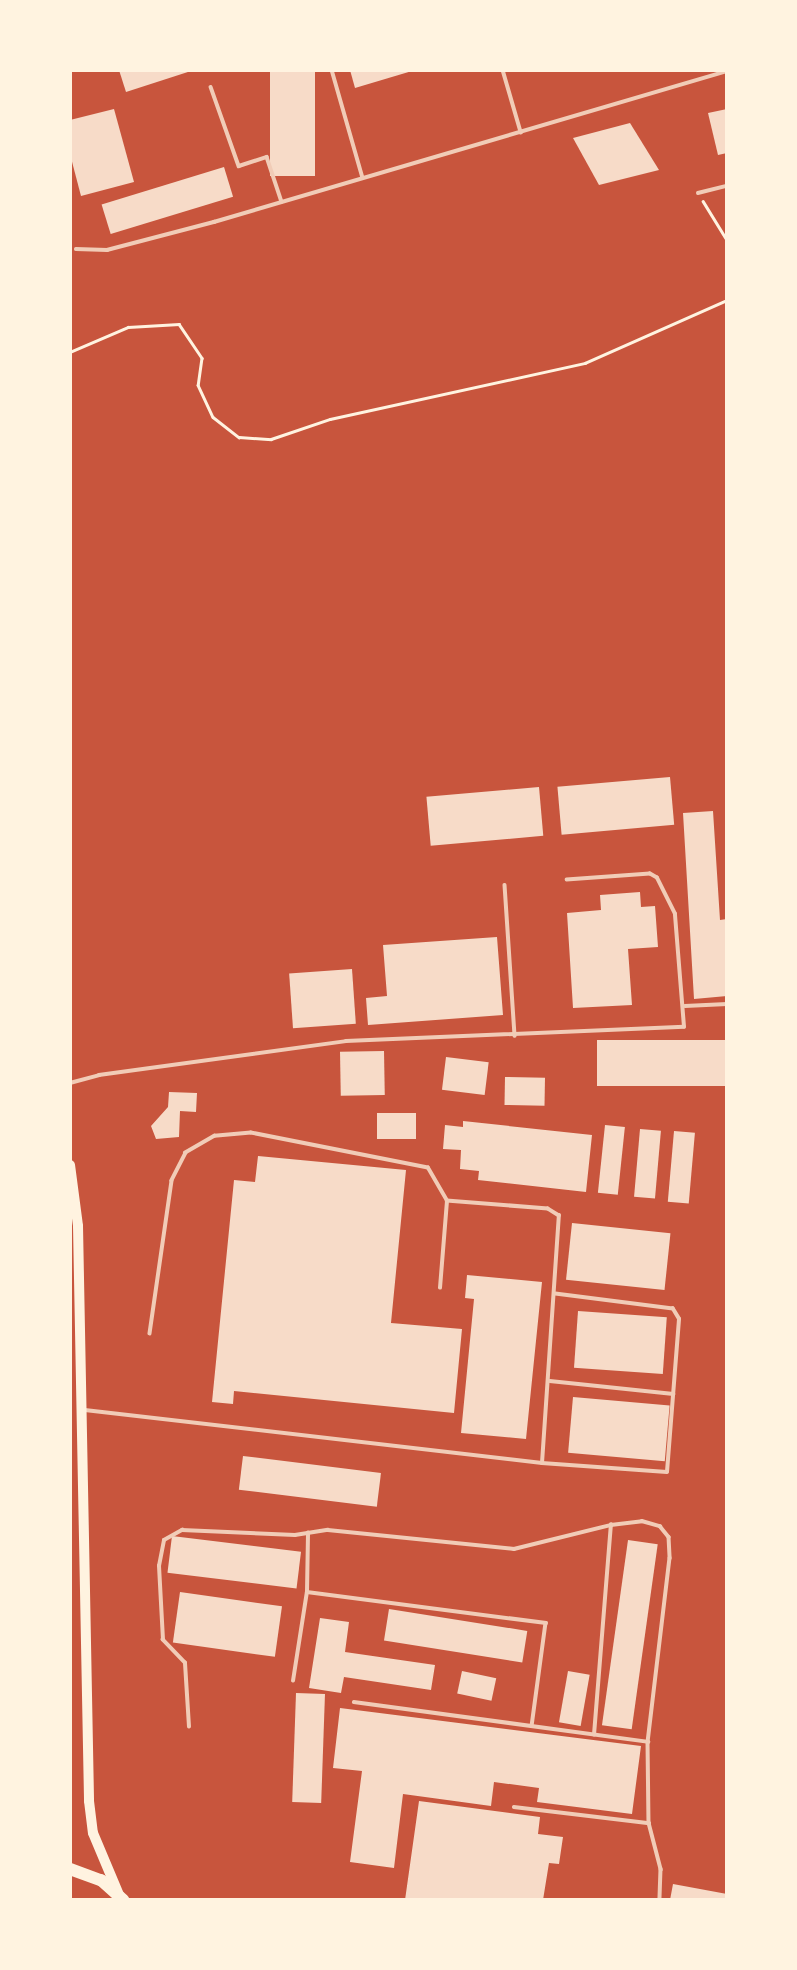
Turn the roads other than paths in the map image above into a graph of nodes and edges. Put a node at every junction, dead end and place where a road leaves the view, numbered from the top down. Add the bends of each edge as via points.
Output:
1 (332, 70) edge
2 (503, 70) edge
3 (727, 71) edge
4 (211, 87) dead end
5 (521, 132) junction
6 (363, 178) junction
7 (727, 186) edge
8 (698, 193) road end
9 (282, 202) junction
10 (76, 249) dead end
11 (567, 880) dead end
12 (505, 886) dead end
13 (727, 1004) edge
14 (685, 1006) junction
15 (515, 1036) junction
16 (70, 1083) edge
17 (70, 1165) edge
18 (447, 1201) junction
19 (440, 1288) dead end
20 (556, 1294) junction
21 (150, 1333) dead end
22 (549, 1381) junction
23 (70, 1388) edge
24 (673, 1394) junction
25 (82, 1409) junction
26 (542, 1463) junction
27 (611, 1525) junction
28 (308, 1533) junction
29 (307, 1592) junction
30 (293, 1681) dead end
31 (354, 1702) dead end
32 (532, 1726) junction
33 (189, 1727) dead end
34 (594, 1735) junction
35 (648, 1742) junction
36 (514, 1807) dead end
37 (649, 1823) junction
38 (70, 1869) edge
39 (121, 1897) edge
40 (660, 1900) edge

1 - 6 lane
2 - 5 lane
3 - 5 lane
4 - 9 lane via 239,166 267,157
5 - 6 lane
6 - 9 lane
7 - 8 lane
9 - 10 lane via 107,250
11 - 14 lane via 654,875 675,914
12 - 15 lane
13 - 14 lane
14 - 15 lane via 687,1022 677,1030
15 - 16 lane via 346,1041 99,1075
17 - 25 main road via 78,1226
18 - 19 lane
18 - 20 lane via 548,1209 559,1216
18 - 21 lane via 428,1168 251,1133 215,1136 186,1153 172,1181
20 - 22 lane
20 - 24 lane via 673,1309 679,1319
22 - 24 lane
22 - 26 lane
23 - 25 main road via 77,1392
24 - 26 lane via 667,1472
25 - 26 lane
25 - 39 main road via 89,1801 93,1833
27 - 28 lane via 514,1549 328,1530
27 - 34 lane
27 - 35 lane via 642,1521 660,1526 669,1537
28 - 29 lane
28 - 33 lane via 182,1530 164,1540 159,1566 163,1640 185,1663
29 - 30 lane
29 - 32 lane via 546,1623
31 - 32 lane
32 - 34 lane
34 - 35 lane
35 - 37 lane
36 - 37 lane
37 - 40 lane via 662,1869
38 - 39 main road via 101,1880

